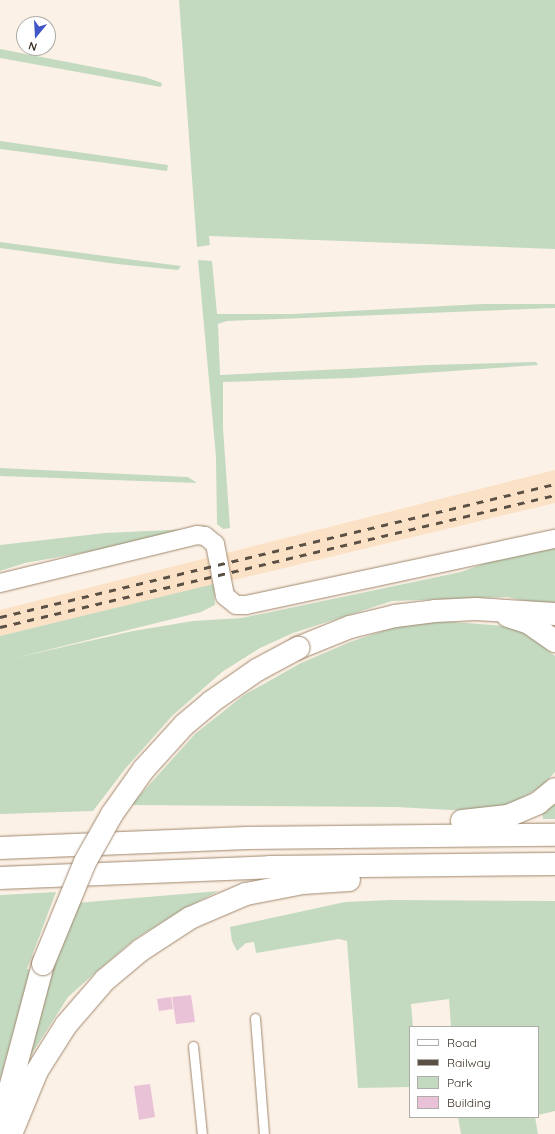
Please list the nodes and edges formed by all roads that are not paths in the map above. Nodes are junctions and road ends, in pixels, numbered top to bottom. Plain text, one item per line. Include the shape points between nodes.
1 (555, 538) edge
2 (0, 583) edge
3 (476, 609) junction
4 (555, 614) edge
5 (555, 641) edge
6 (555, 789) edge
7 (555, 835) edge
8 (392, 836) junction
9 (0, 848) edge
10 (412, 864) junction
11 (555, 864) edge
12 (0, 878) edge
13 (255, 1018) dead end
14 (193, 1046) dead end
15 (4, 1128) edge
16 (202, 1134) edge
17 (264, 1134) edge

1 - 2 street via 246,605 236,605 224,596 215,544 197,535
3 - 4 highway
3 - 5 highway via 529,623
3 - 15 highway, bridge via 395,616 350,627 298,648 256,670 211,702 184,726 144,769 112,814 85,862 43,964 21,1038
6 - 8 highway via 538,803 508,816 491,820 427,822
7 - 8 highway
8 - 9 highway via 239,838
10 - 11 highway
10 - 12 highway via 223,868
10 - 15 highway via 382,878 303,882 246,894 190,918 162,935 104,980 66,1025
13 - 17 lane
14 - 16 lane

